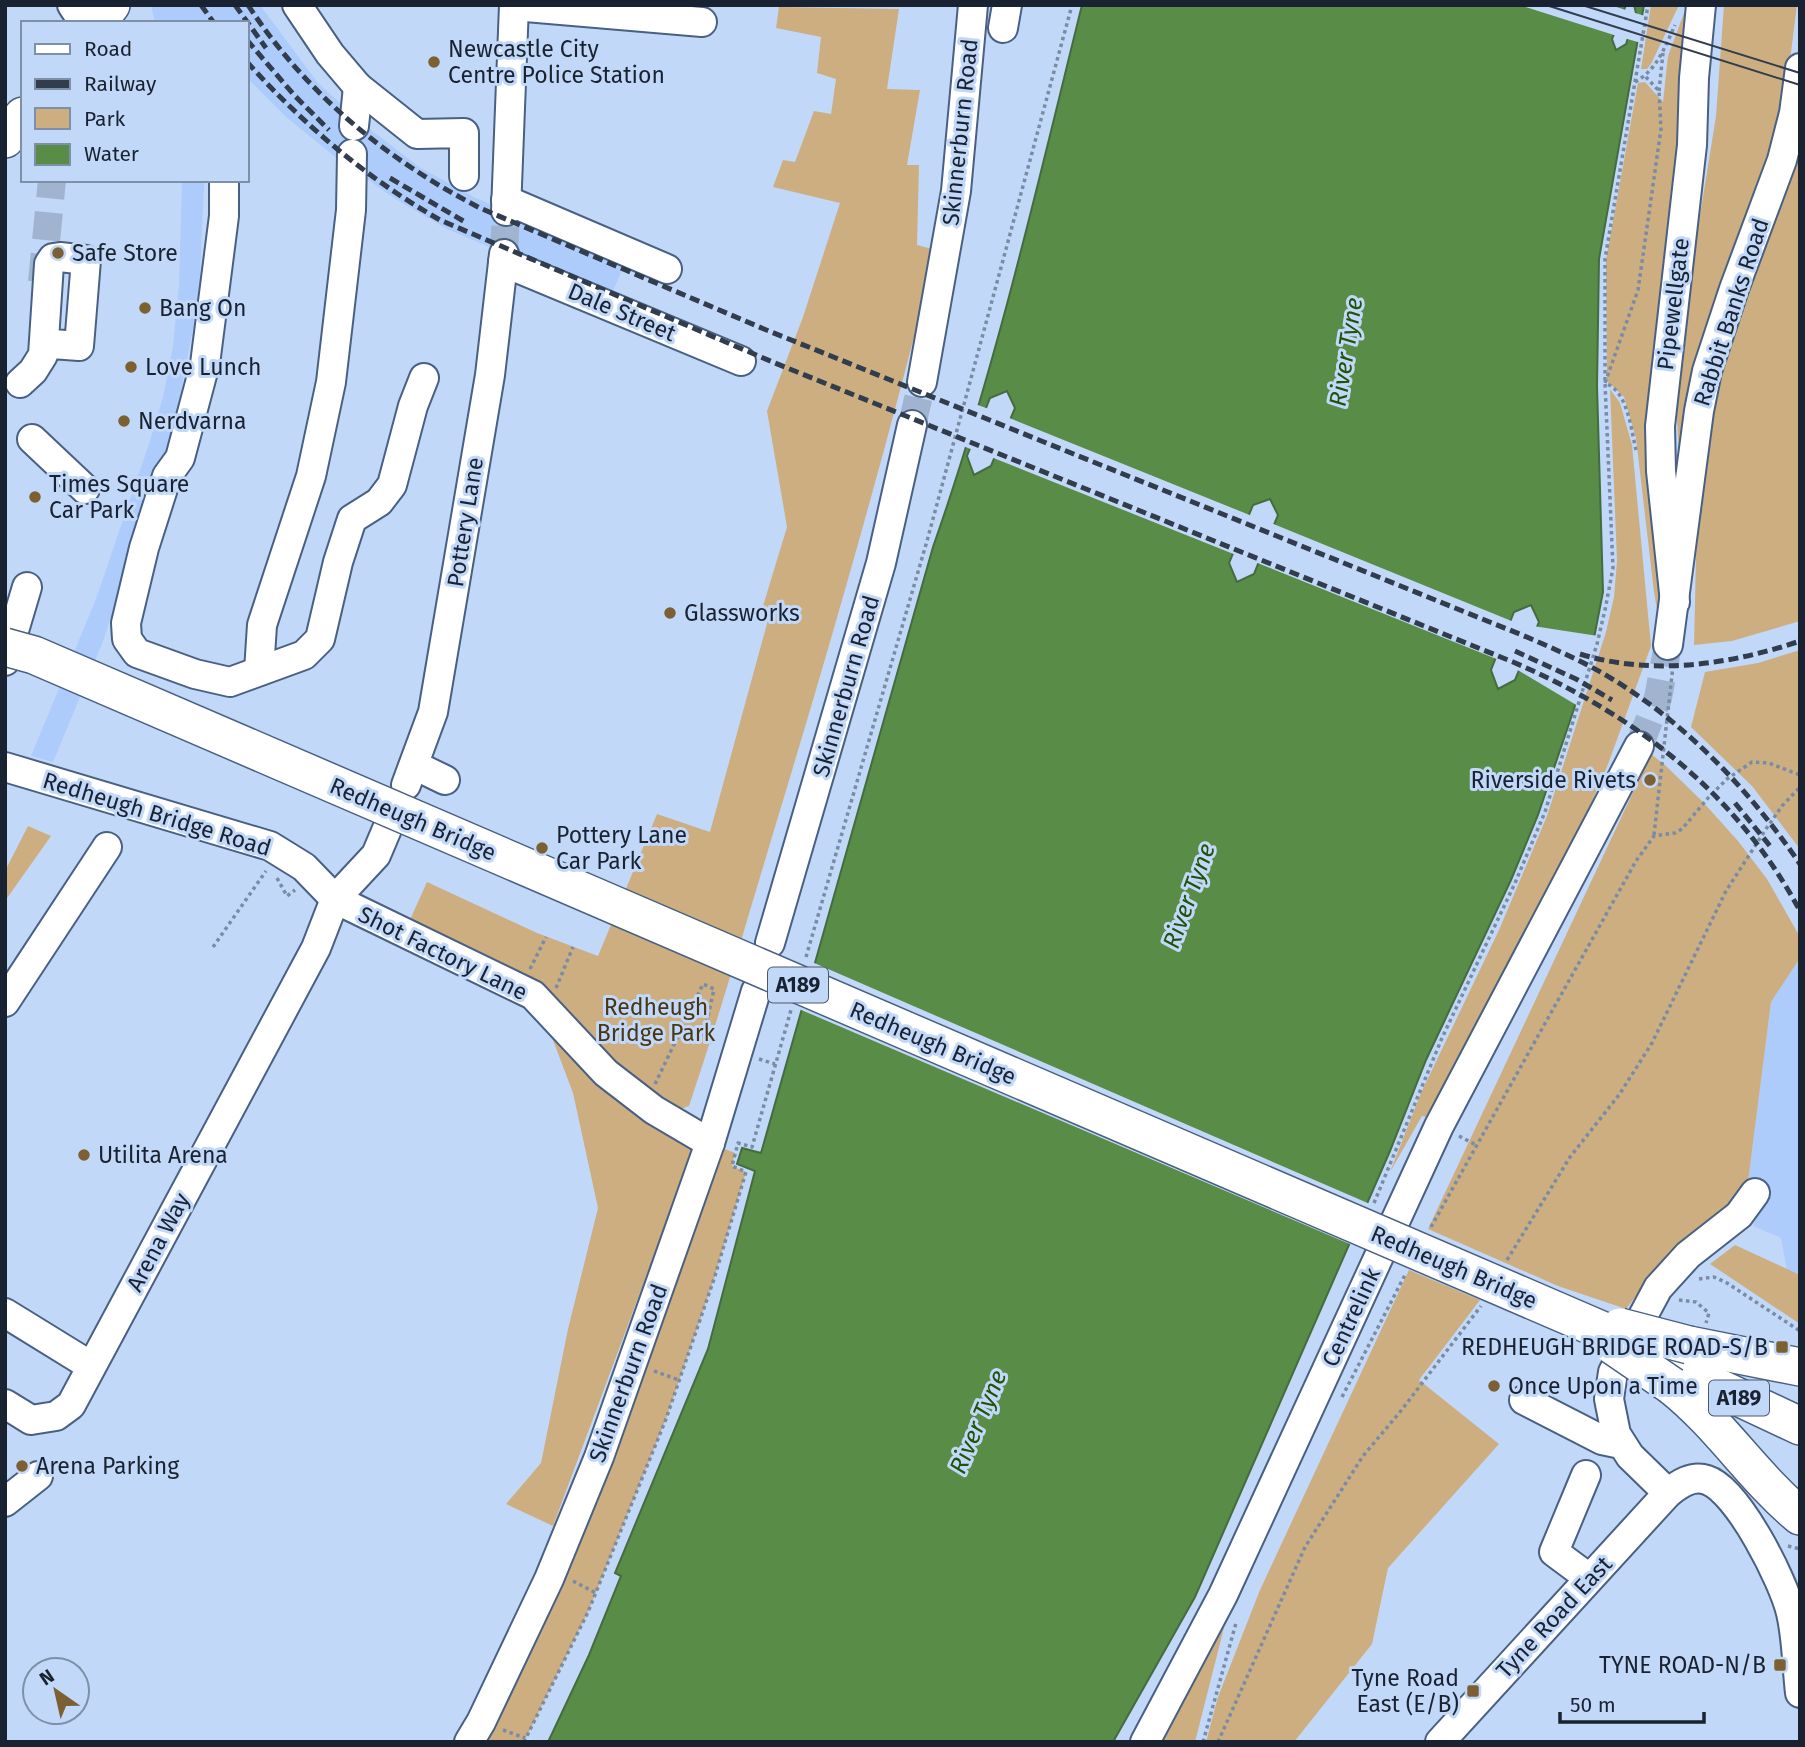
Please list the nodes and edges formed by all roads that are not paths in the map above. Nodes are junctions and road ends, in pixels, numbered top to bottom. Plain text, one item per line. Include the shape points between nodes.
1 (297, 5) edge
2 (973, 5) edge
3 (1701, 5) edge
4 (514, 6) edge
5 (702, 22) dead end
6 (1800, 68) edge
7 (358, 87) junction
8 (21, 119) edge
9 (354, 126) dead end
10 (5, 139) edge
11 (352, 154) dead end
12 (464, 176) dead end
13 (223, 182) edge
14 (503, 258) joint
15 (667, 269) dead end
16 (52, 344) dead end
17 (741, 361) dead end
18 (425, 377) dead end
19 (922, 382) tunnel mouth
20 (20, 383) dead end
21 (912, 425) tunnel mouth
22 (32, 439) dead end
23 (85, 489) dead end
24 (16, 590) edge
25 (1675, 602) junction
26 (5, 649) edge
27 (1671, 653) tunnel mouth
28 (5, 661) edge
29 (259, 671) junction
30 (1639, 746) tunnel mouth
31 (5, 767) edge
32 (445, 780) dead end
33 (387, 829) dead end
34 (107, 847) dead end
35 (335, 899) junction
36 (770, 943) dead end
37 (755, 991) dead end
38 (5, 1002) edge
39 (710, 1143) junction
40 (1755, 1193) dead end
41 (5, 1313) edge
42 (1591, 1324) junction
43 (1686, 1356) junction
44 (91, 1366) junction
45 (1800, 1367) edge
46 (1524, 1400) dead end
47 (5, 1404) edge
48 (1800, 1405) edge
49 (1800, 1426) edge
50 (1621, 1444) junction
51 (1586, 1475) dead end
52 (38, 1476) dead end
53 (1668, 1493) junction
54 (5, 1502) edge
55 (1800, 1516) edge
56 (1589, 1578) junction
57 (1800, 1693) edge
58 (469, 1742) edge
59 (1145, 1742) edge
60 (1440, 1742) edge

1 - 7 street
2 - 19 street, Skinnerburn Road via 957,191
3 - 25 street, Pipewellgate via 1692,145 1660,426
4 - 5 street
4 - 15 street via 506,205
6 - 25 street, Rabbit Banks Road via 1782,160 1707,371
7 - 9 street
7 - 12 street via 417,134 464,133
8 - 10 main road
11 - 29 street via 351,210 331,382 311,476 262,625
13 - 29 street via 224,216 205,364 180,458 167,476 148,536 126,623 127,639 137,653 230,682
14 - 17 street, Dale Street
14 - 32 street, Pottery Lane via 489,375 433,712 410,775
16 - 20 street via 79,346 86,260 60,257 49,264 43,355
18 - 29 street via 392,485 379,502 352,519 320,639 304,655
21 - 36 street, Skinnerburn Road via 881,563
22 - 23 street
24 - 26 street
24 - 28 street
25 - 27 street
26 - 42 main road, Redheugh Bridge / A189, bridge via 47,661
30 - 59 street, Centrelink via 1439,1126 1223,1595
31 - 35 street, Redheugh Bridge Road via 270,846 312,875
33 - 35 street via 376,855
34 - 38 street
35 - 39 street, Shot Factory Lane via 533,995 606,1073 654,1110
35 - 44 street, Arena Way via 316,948
37 - 39 street, Skinnerburn Road
39 - 58 street, Skinnerburn Road via 599,1457 549,1579
40 - 50 street via 1739,1215 1674,1269 1645,1309 1612,1372 1609,1399
41 - 44 street
42 - 43 main road, A189, bridge via 1643,1348
42 - 43 main road, bridge via 1626,1328
43 - 45 main road
43 - 48 main road, A189
43 - 49 main road, A189
43 - 55 main road via 1692,1402
44 - 47 street, Arena Way via 71,1405 56,1416 31,1420
46 - 50 street via 1602,1440
50 - 53 street
51 - 56 street via 1554,1552
52 - 54 street
53 - 56 street, Tyne Road East
53 - 57 street via 1691,1479 1708,1480 1727,1495 1756,1536 1776,1571 1791,1613
56 - 60 street, Tyne Road East

